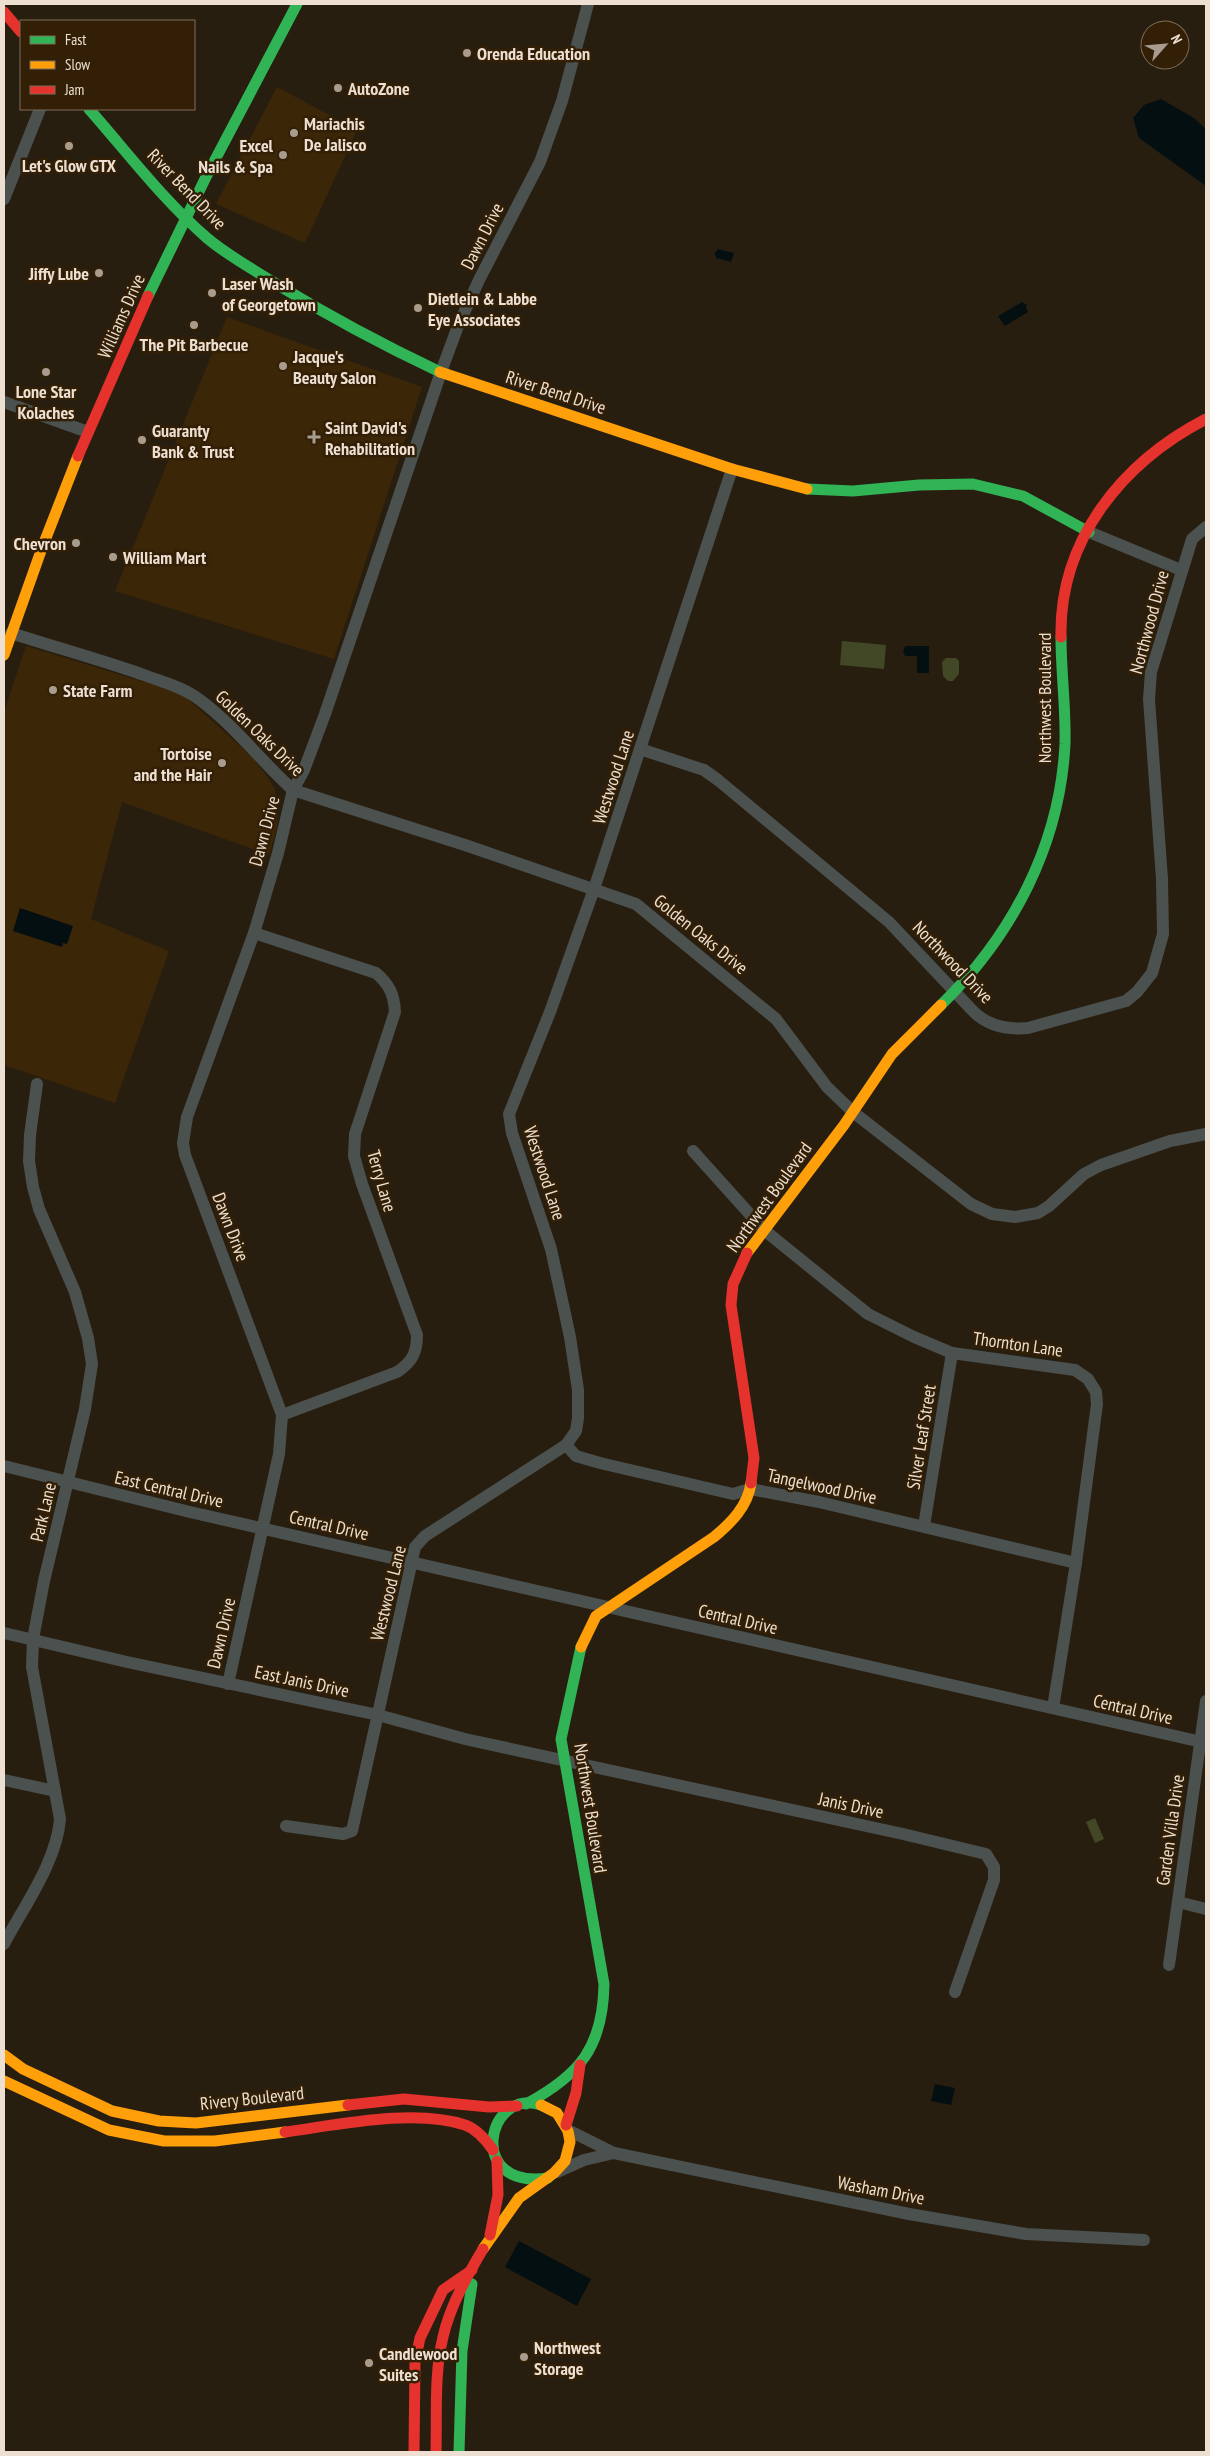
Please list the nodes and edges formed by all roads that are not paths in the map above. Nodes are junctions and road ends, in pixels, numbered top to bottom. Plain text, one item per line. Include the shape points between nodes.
1 (297, 4) edge
2 (588, 4) edge
3 (4, 12) edge
4 (20, 31) edge
5 (40, 110) edge
6 (90, 110) edge
7 (4, 199) edge
8 (186, 218) junction
9 (441, 372) junction
10 (4, 402) edge
11 (1206, 419) edge
12 (88, 432) junction
13 (732, 469) junction
14 (1206, 527) edge
15 (1089, 532) junction
16 (1181, 570) junction
17 (11, 633) junction
18 (4, 655) edge
19 (640, 749) junction
20 (293, 790) junction
21 (594, 889) junction
22 (254, 933) junction
23 (954, 992) junction
24 (37, 1084) dead end
25 (853, 1112) junction
26 (1206, 1134) edge
27 (693, 1151) dead end
28 (764, 1230) junction
29 (952, 1353) junction
30 (282, 1415) junction
31 (566, 1445) junction
32 (4, 1466) edge
33 (67, 1483) junction
34 (750, 1489) junction
35 (924, 1526) junction
36 (262, 1528) junction
37 (411, 1561) junction
38 (1076, 1563) junction
39 (608, 1606) junction
40 (4, 1633) edge
41 (33, 1639) junction
42 (228, 1684) junction
43 (1206, 1701) edge
44 (1053, 1708) junction
45 (378, 1715) junction
46 (1203, 1742) edge
47 (564, 1761) junction
48 (4, 1780) edge
49 (55, 1791) junction
50 (286, 1826) dead end
51 (1178, 1902) junction
52 (1206, 1909) edge
53 (4, 1944) edge
54 (1169, 1965) dead end
55 (955, 1992) dead end
56 (4, 2055) edge
57 (580, 2065) junction
58 (4, 2080) edge
59 (364, 2102) junction
60 (522, 2105) junction
61 (112, 2111) junction
62 (240, 2117) junction
63 (367, 2121) junction
64 (567, 2128) junction
65 (110, 2130) junction
66 (243, 2136) junction
67 (614, 2153) junction
68 (495, 2156) junction
69 (552, 2175) junction
70 (489, 2239) junction
71 (1144, 2240) dead end
72 (474, 2268) junction
73 (414, 2452) edge
74 (436, 2452) edge
75 (459, 2452) edge

1 - 8 street, Williams Drive
2 - 9 street, Dawn Drive via 562,101 540,162 478,280
3 - 4 street
5 - 7 street
6 - 8 street, River Bend Drive
8 - 9 street, River Bend Drive via 237,260 291,293 390,348
8 - 12 street, Williams Drive
9 - 13 street, River Bend Drive
9 - 20 street, Dawn Drive via 322,722
10 - 12 street
11 - 15 street, Northwest Boulevard via 1162,445 1132,471 1113,493
12 - 17 street, Williams Drive
13 - 15 street, River Bend Drive via 804,489 853,491 973,484 1022,496
13 - 19 street, Westwood Lane
14 - 16 street, Northwood Drive via 1192,539
15 - 16 street
15 - 23 street, Northwest Boulevard via 1076,556 1062,619 1060,647 1066,720 1051,830 1013,916
16 - 23 street, Northwood Drive via 1150,681 1164,913 1163,934 1152,973 1126,1000 1102,1009 1013,1029 995,1026 978,1017
17 - 18 street, Williams Drive
17 - 20 street, Golden Oaks Drive via 186,690 237,733
19 - 21 street, Westwood Lane
19 - 23 street, Northwood Drive via 704,770 718,780 890,922
20 - 21 street, Golden Oaks Drive
20 - 22 street, Dawn Drive
21 - 25 street, Golden Oaks Drive via 636,904 776,1019 827,1087
21 - 31 street, Westwood Lane via 509,1114 512,1133 551,1250 570,1337 578,1390 578,1418 576,1431
22 - 30 street, Dawn Drive via 187,1117 183,1143 184,1155
22 - 30 street, Terry Lane via 376,973 387,982 393,994 395,1012 355,1134 354,1156 417,1335 417,1348 412,1359 397,1372
23 - 25 street, Northwest Boulevard via 905,1039
24 - 33 street, Park Lane via 29,1162 33,1187 39,1209 75,1292 92,1364
25 - 26 street, Golden Oaks Drive via 971,1204 992,1214 1015,1217 1038,1213 1084,1174 1101,1164 1170,1140
25 - 28 street, Northwest Boulevard
27 - 28 street, Thornton Lane
28 - 29 street, Thornton Lane via 868,1314
28 - 34 street, Northwest Boulevard via 736,1275 732,1305 754,1458
29 - 35 street, Silver Leaf Street
29 - 38 street, Thornton Lane via 1075,1370 1092,1385 1097,1404
30 - 36 street, Dawn Drive via 279,1454
31 - 34 street, Tangelwood Drive via 576,1456 600,1463 732,1494
31 - 37 street, Westwood Lane via 425,1536 415,1547
32 - 33 street, East Central Drive
33 - 36 street, East Central Drive
33 - 41 street, Park Lane
34 - 35 street, Tangelwood Drive
34 - 39 street, Northwest Boulevard via 726,1528
35 - 38 street, Tangelwood Drive
36 - 37 street, Central Drive
36 - 42 street, Dawn Drive
37 - 39 street, Central Drive
37 - 45 street, Westwood Lane
38 - 44 street, Thornton Lane
39 - 44 street, Central Drive
39 - 47 street, Northwest Boulevard via 596,1616 582,1642 561,1739
40 - 41 street, East Janis Drive
41 - 42 street, East Janis Drive
41 - 49 street, Park Lane via 32,1667
42 - 45 street, East Janis Drive
43 - 46 street, Garden Villa Drive
44 - 46 street, Central Drive
45 - 47 street, East Janis Drive
45 - 50 street, Westwood Lane via 352,1831 342,1834
46 - 51 street, Garden Villa Drive
47 - 55 street, Janis Drive via 986,1854 994,1867 994,1880
47 - 57 street, Northwest Boulevard via 604,1998 598,2030
48 - 49 street
49 - 53 street, Park Lane via 60,1819 56,1842
51 - 52 street
51 - 54 street, Garden Villa Drive
56 - 61 street, Rivery Boulevard via 23,2069
57 - 60 street, Northwest Boulevard via 557,2086
57 - 64 street, Northwest Boulevard
58 - 65 street, Rivery Boulevard
59 - 60 street, Rivery Boulevard via 411,2099 489,2106
59 - 62 street, Rivery Boulevard
59 - 63 street
60 - 64 street via 538,2104 549,2108 559,2115
60 - 68 street via 504,2114 495,2128
61 - 62 street, Rivery Boulevard via 159,2121
61 - 65 street
62 - 66 street
63 - 66 street, Rivery Boulevard
63 - 68 street, Rivery Boulevard via 402,2118 466,2125 477,2131
64 - 67 street, Washam Drive
64 - 69 street via 568,2154
65 - 66 street, Rivery Boulevard via 164,2141 215,2141
67 - 69 street, Washam Drive via 584,2160
67 - 71 street, Washam Drive via 909,2214 1026,2234
68 - 69 street via 504,2171 515,2178 527,2181
68 - 70 street via 498,2195
69 - 70 street via 520,2197
70 - 72 street
72 - 73 street via 443,2290 420,2338 415,2362
72 - 74 street via 442,2337 438,2364
72 - 75 street via 462,2352

